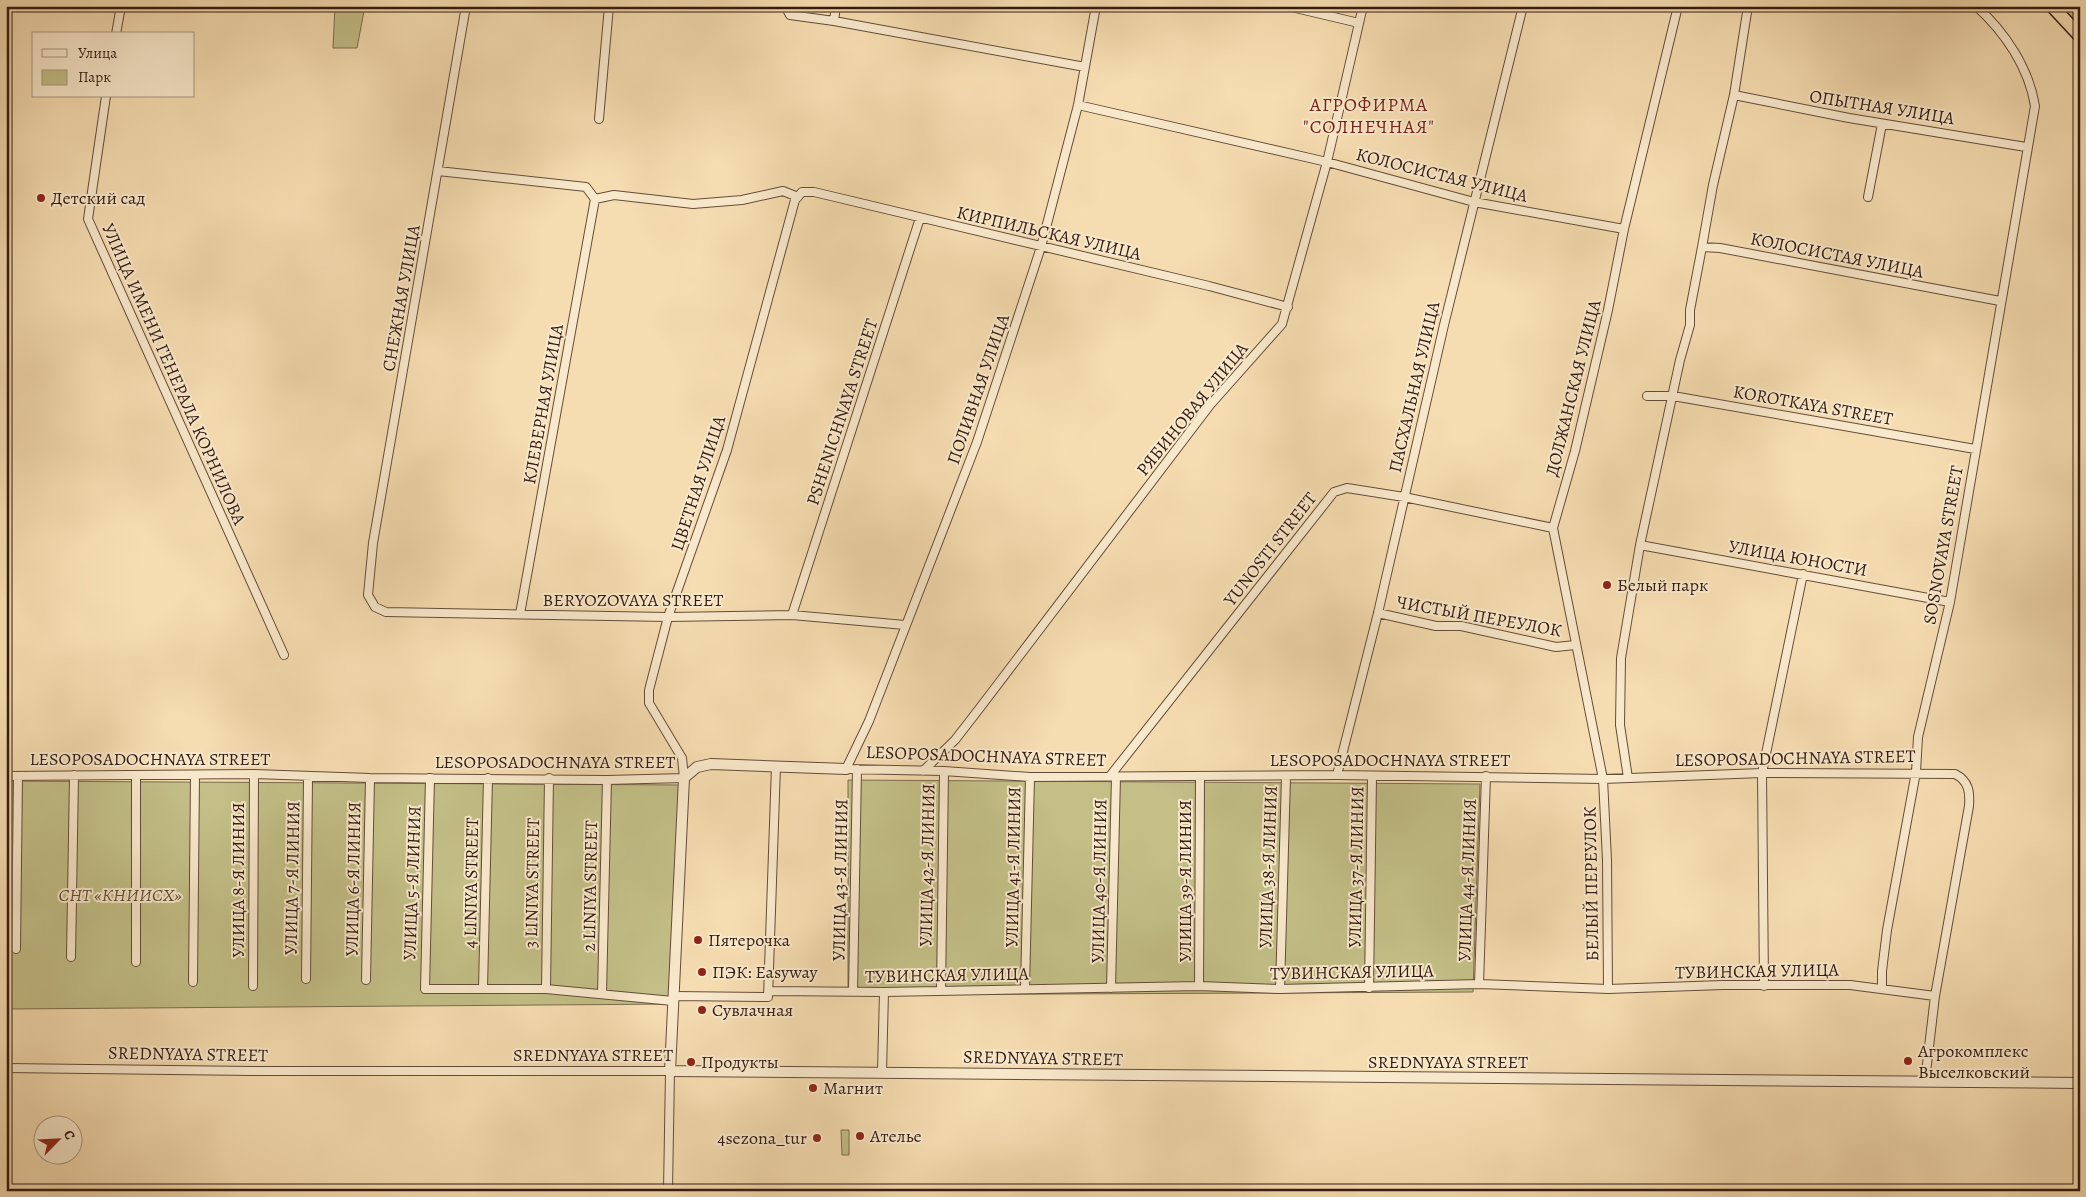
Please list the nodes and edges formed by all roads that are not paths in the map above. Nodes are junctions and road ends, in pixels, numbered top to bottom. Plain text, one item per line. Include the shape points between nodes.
1 (121, 6) edge
2 (466, 6) edge
3 (609, 6) edge
4 (785, 6) edge
5 (836, 6) edge
6 (1096, 6) edge
7 (1287, 6) edge
8 (1363, 6) edge
9 (1523, 6) edge
10 (1678, 6) edge
11 (1748, 6) edge
12 (1976, 6) edge
13 (2052, 6) edge
14 (834, 21) junction
15 (1359, 23) junction
16 (116, 32) edge
17 (2080, 36) edge
18 (1085, 67) junction
19 (1734, 95) junction
20 (106, 98) edge
21 (1078, 105) junction
22 (599, 119) dead end
23 (1882, 124) junction
24 (2026, 147) junction
25 (1327, 162) junction
26 (438, 171) junction
27 (800, 195) junction
28 (1868, 197) dead end
29 (594, 199) junction
30 (1474, 202) junction
31 (920, 218) junction
32 (1624, 229) junction
33 (1041, 247) junction
34 (1702, 247) junction
35 (2000, 301) junction
36 (1288, 307) junction
37 (1646, 396) dead end
38 (1673, 396) junction
39 (1975, 449) junction
40 (1404, 496) junction
41 (1553, 528) junction
42 (1640, 545) junction
43 (1803, 574) junction
44 (368, 595) joint
45 (1950, 602) junction
46 (1378, 613) junction
47 (520, 614) junction
48 (792, 615) junction
49 (668, 617) junction
50 (905, 624) junction
51 (1575, 646) junction
52 (284, 655) dead end
53 (776, 766) junction
54 (852, 769) junction
55 (923, 771) junction
56 (944, 771) junction
57 (1916, 772) junction
58 (1762, 773) junction
59 (196, 774) junction
60 (254, 774) junction
61 (74, 775) junction
62 (136, 775) junction
63 (1337, 775) junction
64 (6, 776) edge
65 (18, 776) junction
66 (308, 776) junction
67 (1113, 776) junction
68 (1200, 776) junction
69 (1486, 776) junction
70 (1030, 777) junction
71 (1286, 777) junction
72 (1372, 777) junction
73 (370, 778) junction
74 (430, 778) junction
75 (488, 778) junction
76 (549, 778) junction
77 (684, 778) junction
78 (1628, 778) junction
79 (1604, 779) junction
80 (607, 780) junction
81 (16, 949) dead end
82 (71, 957) dead end
83 (136, 962) dead end
84 (306, 979) dead end
85 (366, 980) dead end
86 (193, 982) dead end
87 (1479, 984) junction
88 (253, 986) dead end
89 (1199, 986) junction
90 (1764, 986) junction
91 (483, 988) junction
92 (1025, 988) junction
93 (1111, 988) junction
94 (1369, 988) junction
95 (425, 989) joint
96 (546, 989) junction
97 (1280, 989) junction
98 (1608, 989) junction
99 (1882, 989) junction
100 (941, 990) junction
101 (853, 991) junction
102 (884, 992) junction
103 (602, 993) junction
104 (768, 994) junction
105 (1935, 996) junction
106 (673, 998) junction
107 (6, 1068) edge
108 (670, 1071) junction
109 (882, 1072) junction
110 (1925, 1081) junction
111 (2080, 1083) edge
112 (668, 1191) edge

1 - 16 street
2 - 26 street, СНЕЖНАЯ УЛИЦА
3 - 22 street
4 - 14 street via 790,15
5 - 14 street
6 - 18 street, ПОЛИВНАЯ УЛИЦА
7 - 15 street
8 - 15 street, РЯБИНОВАЯ УЛИЦА
9 - 30 street, ПАСХАЛЬНАЯ УЛИЦА
10 - 32 street, ДОЛЖАНСКАЯ УЛИЦА
11 - 19 street
12 - 24 street, SOSNOVAYA STREET via 2008,42 2029,80 2035,106
13 - 17 highway
14 - 18 street
15 - 25 street, РЯБИНОВАЯ УЛИЦА
18 - 21 street, ПОЛИВНАЯ УЛИЦА
19 - 23 street, ОПЫТНАЯ УЛИЦА
19 - 34 street
20 - 52 street, УЛИЦА ИМЕНИ ГЕНЕРАЛА КОРНИЛОВА via 88,219
21 - 25 street, КОЛОСИСТАЯ УЛИЦА
21 - 33 street, ПОЛИВНАЯ УЛИЦА
23 - 24 street, ОПЫТНАЯ УЛИЦА
23 - 28 street
24 - 35 street, SOSNOVAYA STREET
25 - 30 street, КОЛОСИСТАЯ УЛИЦА
25 - 36 street, РЯБИНОВАЯ УЛИЦА
26 - 29 street via 586,187
26 - 44 street, СНЕЖНАЯ УЛИЦА via 373,543
27 - 29 street, КИРПИЛЬСКАЯ УЛИЦА via 783,191 742,200 693,204 614,195
27 - 31 street, КИРПИЛЬСКАЯ УЛИЦА via 814,192
27 - 49 street, ЦВЕТНАЯ УЛИЦА via 727,450
29 - 47 street, КЛЕВЕРНАЯ УЛИЦА
30 - 32 street, КОЛОСИСТАЯ УЛИЦА
30 - 40 street, ПАСХАЛЬНАЯ УЛИЦА
31 - 33 street, КИРПИЛЬСКАЯ УЛИЦА
31 - 48 street, PSHENICHNAYA STREET
32 - 41 street, ДОЛЖАНСКАЯ УЛИЦА via 1608,310
33 - 36 street, КИРПИЛЬСКАЯ УЛИЦА
33 - 50 street, ПОЛИВНАЯ УЛИЦА via 977,442
34 - 35 street, КОЛОСИСТАЯ УЛИЦА
34 - 38 street via 1690,325
35 - 39 street, SOSNOVAYA STREET
36 - 55 street, РЯБИНОВАЯ УЛИЦА via 1282,324 1210,406 979,710 955,740
37 - 38 street, KOROTKAYA STREET
38 - 39 street, KOROTKAYA STREET
38 - 42 street
39 - 45 street, SOSNOVAYA STREET
40 - 41 street, YUNOSTI STREET
40 - 46 street, ПАСХАЛЬНАЯ УЛИЦА
40 - 67 street, YUNOSTI STREET via 1346,488 1334,492
41 - 51 street, ДОЛЖАНСКАЯ УЛИЦА
42 - 43 street, УЛИЦА ЮНОСТИ
42 - 78 street via 1620,658 1620,725
43 - 45 street, УЛИЦА ЮНОСТИ
43 - 58 street
44 - 47 street, BERYOZOVAYA STREET via 375,607 386,612
45 - 57 street, SOSNOVAYA STREET via 1918,737
46 - 51 street, ЧИСТЫЙ ПЕРЕУЛОК via 1436,626 1461,626 1556,647
46 - 63 street, ПАСХАЛЬНАЯ УЛИЦА
47 - 49 street, BERYOZOVAYA STREET
48 - 49 street, BERYOZOVAYA STREET
48 - 50 street, BERYOZOVAYA STREET
49 - 77 street, ЦВЕТНАЯ УЛИЦА via 649,690 649,703 682,758
50 - 54 street, ПОЛИВНАЯ УЛИЦА
51 - 79 street, ДОЛЖАНСКАЯ УЛИЦА
53 - 54 street, LESOPOSADOCHNAYA STREET
53 - 77 street, LESOPOSADOCHNAYA STREET via 711,764 697,767
53 - 104 street
54 - 55 street, LESOPOSADOCHNAYA STREET
54 - 101 street, УЛИЦА 43-Я ЛИНИЯ
55 - 56 street, LESOPOSADOCHNAYA STREET
56 - 70 street, LESOPOSADOCHNAYA STREET
56 - 100 street, УЛИЦА 42-Я ЛИНИЯ
57 - 58 street, LESOPOSADOCHNAYA STREET
57 - 99 street, SOSNOVAYA STREET via 1887,930
57 - 105 street, LESOPOSADOCHNAYA STREET via 1955,774 1966,781 1970,794
58 - 78 street, LESOPOSADOCHNAYA STREET
58 - 90 street
59 - 60 street, LESOPOSADOCHNAYA STREET
59 - 62 street, LESOPOSADOCHNAYA STREET
59 - 86 street
60 - 66 street, LESOPOSADOCHNAYA STREET
60 - 88 street, УЛИЦА 8-Я ЛИНИЯ
61 - 62 street, LESOPOSADOCHNAYA STREET
61 - 65 street, LESOPOSADOCHNAYA STREET
61 - 82 street
62 - 83 street
63 - 71 street, LESOPOSADOCHNAYA STREET
63 - 72 street, LESOPOSADOCHNAYA STREET
64 - 65 street, LESOPOSADOCHNAYA STREET
65 - 81 street
66 - 73 street, LESOPOSADOCHNAYA STREET
66 - 84 street, УЛИЦА 7-Я ЛИНИЯ
67 - 68 street, LESOPOSADOCHNAYA STREET
67 - 70 street, LESOPOSADOCHNAYA STREET
67 - 93 street, УЛИЦА 40-Я ЛИНИЯ
68 - 71 street, LESOPOSADOCHNAYA STREET
68 - 89 street, УЛИЦА 39-Я ЛИНИЯ
69 - 72 street, LESOPOSADOCHNAYA STREET
69 - 79 street, LESOPOSADOCHNAYA STREET
69 - 87 street, УЛИЦА 44-Я ЛИНИЯ
70 - 92 street, УЛИЦА 41-Я ЛИНИЯ
71 - 97 street, УЛИЦА 38-Я ЛИНИЯ
72 - 94 street, УЛИЦА 37-Я ЛИНИЯ
73 - 74 street, LESOPOSADOCHNAYA STREET
73 - 85 street, УЛИЦА 6-Я ЛИНИЯ
74 - 75 street, LESOPOSADOCHNAYA STREET
74 - 95 street, УЛИЦА 5-Я ЛИНИЯ
75 - 76 street, LESOPOSADOCHNAYA STREET
75 - 91 street, 4 LINIYA STREET
76 - 80 street, LESOPOSADOCHNAYA STREET
76 - 96 street, 3 LINIYA STREET
77 - 80 street, LESOPOSADOCHNAYA STREET
77 - 106 street
78 - 79 street, LESOPOSADOCHNAYA STREET
79 - 98 street, БЕЛЫЙ ПЕРЕУЛОК
80 - 103 street, 2 LINIYA STREET
87 - 94 street, ТУВИНСКАЯ УЛИЦА
87 - 98 street, ТУВИНСКАЯ УЛИЦА
89 - 93 street, ТУВИНСКАЯ УЛИЦА
89 - 97 street, ТУВИНСКАЯ УЛИЦА
90 - 98 street, ТУВИНСКАЯ УЛИЦА
90 - 99 street, ТУВИНСКАЯ УЛИЦА via 1850,985
91 - 95 street, ТУВИНСКАЯ УЛИЦА
91 - 96 street, ТУВИНСКАЯ УЛИЦА
92 - 93 street, ТУВИНСКАЯ УЛИЦА
92 - 100 street, ТУВИНСКАЯ УЛИЦА
94 - 97 street, ТУВИНСКАЯ УЛИЦА
96 - 103 street, ТУВИНСКАЯ УЛИЦА
99 - 105 street, ТУВИНСКАЯ УЛИЦА
100 - 102 street, ТУВИНСКАЯ УЛИЦА
101 - 102 street, ТУВИНСКАЯ УЛИЦА
101 - 104 street, ТУВИНСКАЯ УЛИЦА
102 - 109 street
103 - 106 street, ТУВИНСКАЯ УЛИЦА
104 - 106 street, ТУВИНСКАЯ УЛИЦА
105 - 110 street
106 - 108 street
107 - 108 street, SREDNYAYA STREET
108 - 109 street, SREDNYAYA STREET
108 - 112 street
109 - 110 street, SREDNYAYA STREET
110 - 111 street, SREDNYAYA STREET

